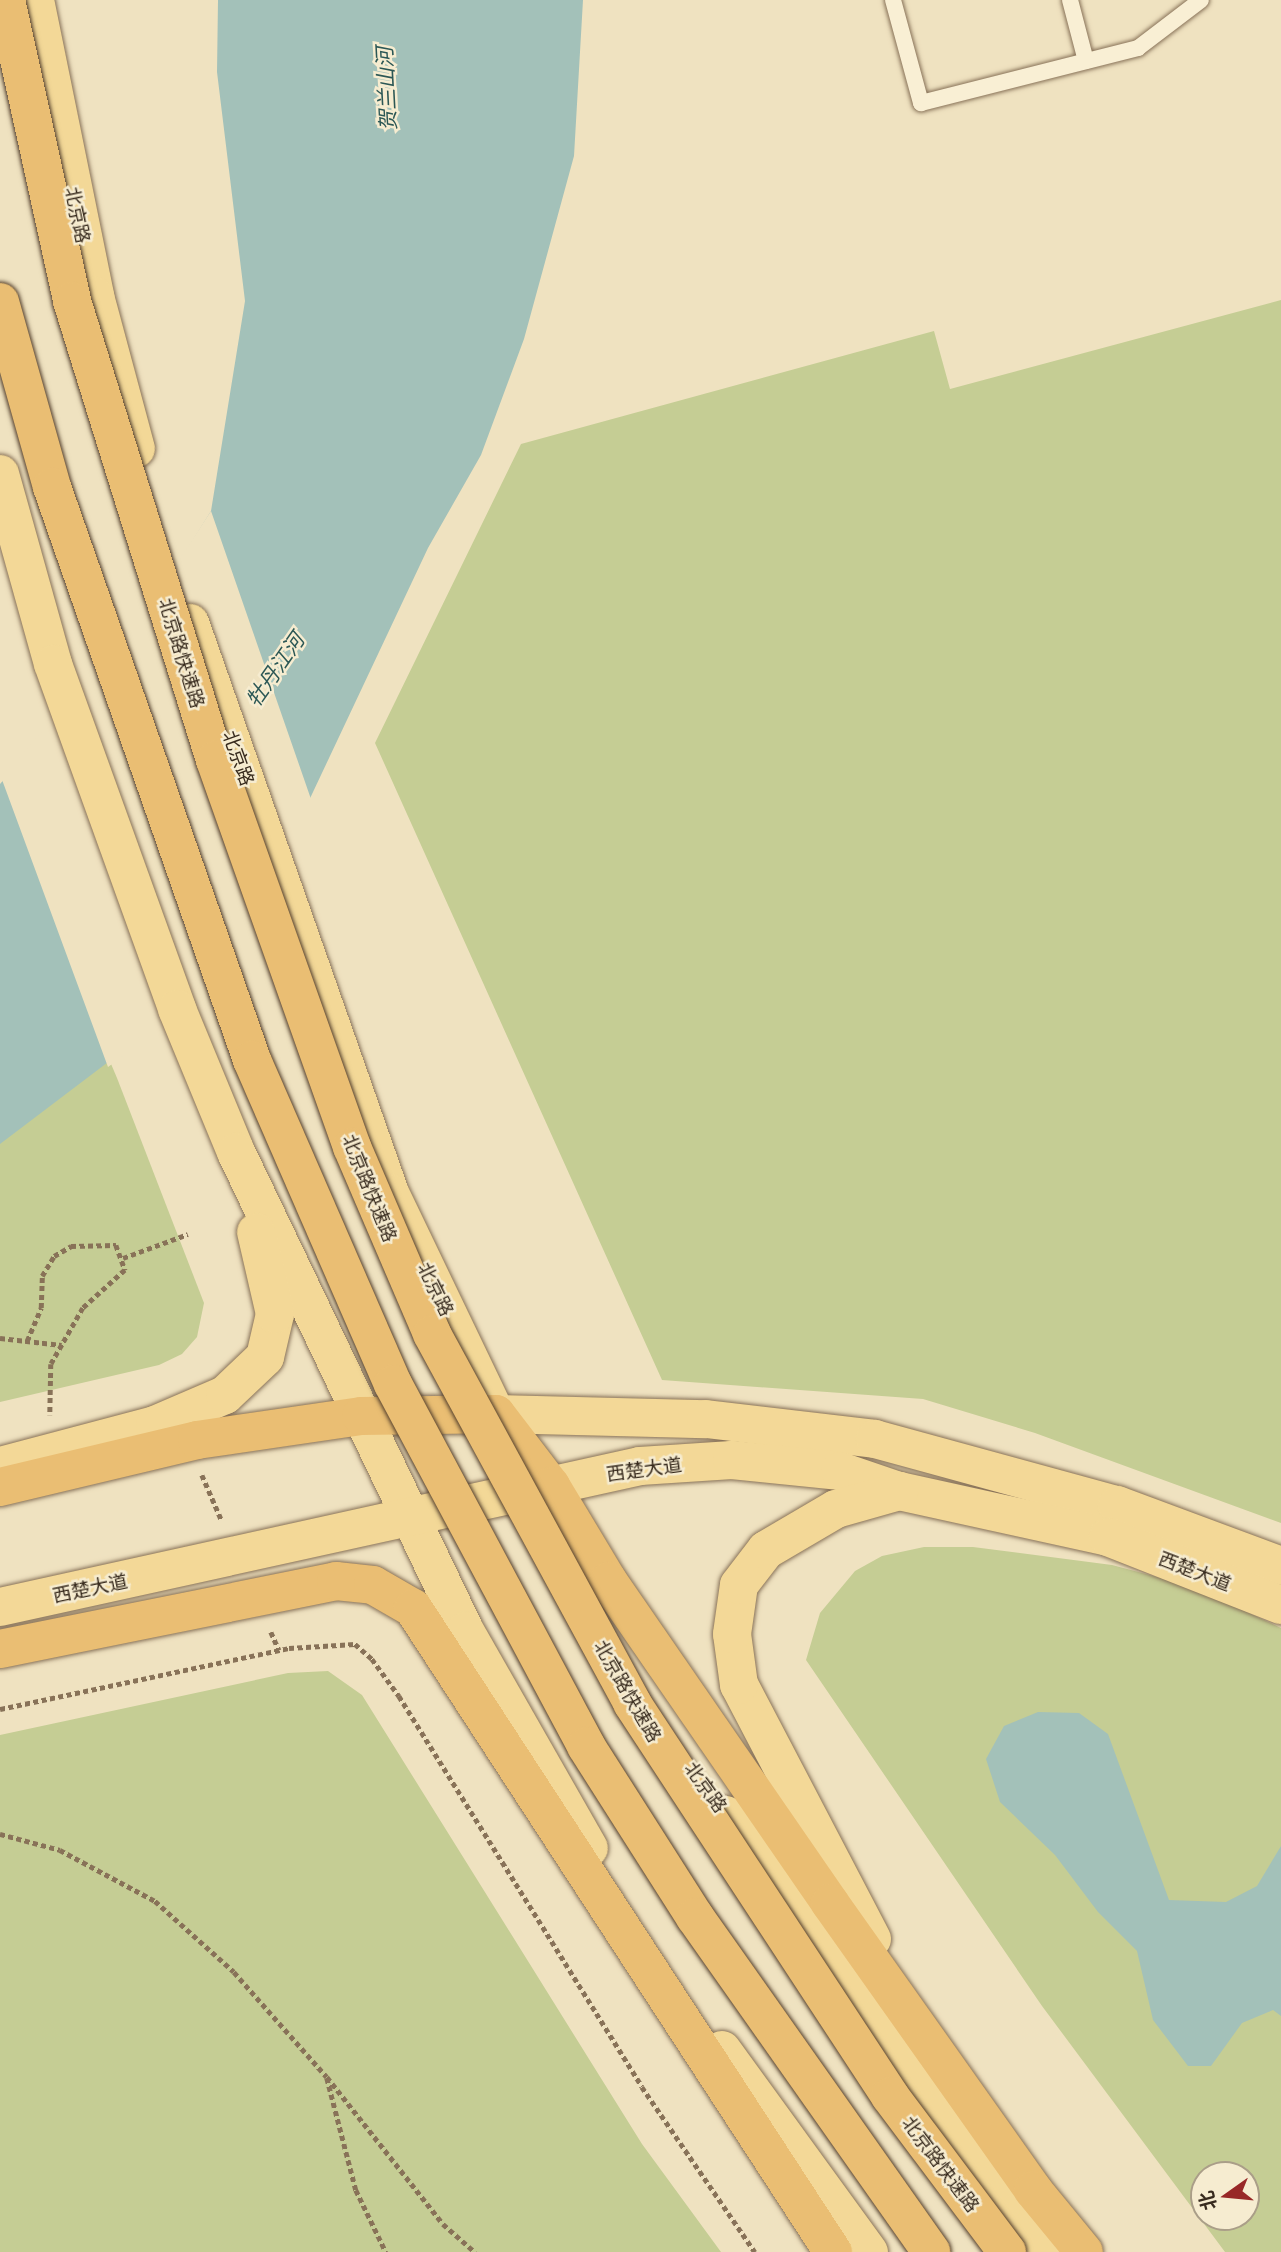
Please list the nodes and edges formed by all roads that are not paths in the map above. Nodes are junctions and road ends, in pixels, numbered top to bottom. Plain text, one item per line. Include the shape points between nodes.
1 (6, 0) edge
2 (36, 0) edge
3 (893, 0) edge
4 (1070, 0) edge
5 (1201, 0) edge
6 (1086, 61) junction
7 (0, 302) edge
8 (0, 474) edge
9 (236, 1152) junction
10 (496, 1413) junction
11 (360, 1416) junction
12 (0, 1466) edge
13 (0, 1487) edge
14 (541, 1487) junction
15 (899, 1491) junction
16 (409, 1518) junction
17 (1281, 1566) edge
18 (1281, 1605) edge
19 (0, 1607) edge
20 (0, 1649) edge
21 (586, 1843) junction
22 (920, 2027) junction
23 (832, 2251) edge
24 (869, 2252) edge
25 (931, 2252) edge
26 (1007, 2252) edge
27 (1047, 2252) edge
28 (1084, 2252) edge

1 - 26 highway, 北京路快速路, bridge via 72,301 211,747 352,1147 432,1334 632,1703 890,2096
2 - 10 main road, 北京路 via 95,296 161,544 390,1193
3 - 6 lane via 921,103
4 - 6 lane
5 - 6 lane via 1138,48
7 - 25 highway, bridge via 52,487 252,1060 393,1384 586,1746 695,1917
8 - 9 main road via 53,664 177,1009
9 - 11 main road
9 - 12 main road via 275,1314 265,1357 225,1395 155,1425
10 - 11 highway, 西楚大道
10 - 14 highway
10 - 17 main road, 西楚大道 via 706,1419 875,1438 1117,1505
11 - 13 highway, 西楚大道 via 197,1440
11 - 16 main road
14 - 15 main road, 西楚大道 via 640,1466 732,1460 840,1471
14 - 16 main road, 西楚大道
14 - 22 highway
14 - 27 main road, 北京路 via 677,1748
15 - 18 main road, 西楚大道 via 1108,1537
15 - 22 main road via 836,1509 766,1550 739,1586 732,1634 739,1685 785,1781
16 - 19 main road, 西楚大道
16 - 21 main road via 465,1631
20 - 23 highway via 336,1581 373,1585 413,1608
21 - 23 highway
21 - 24 main road via 689,2006
22 - 28 highway via 1033,2190

